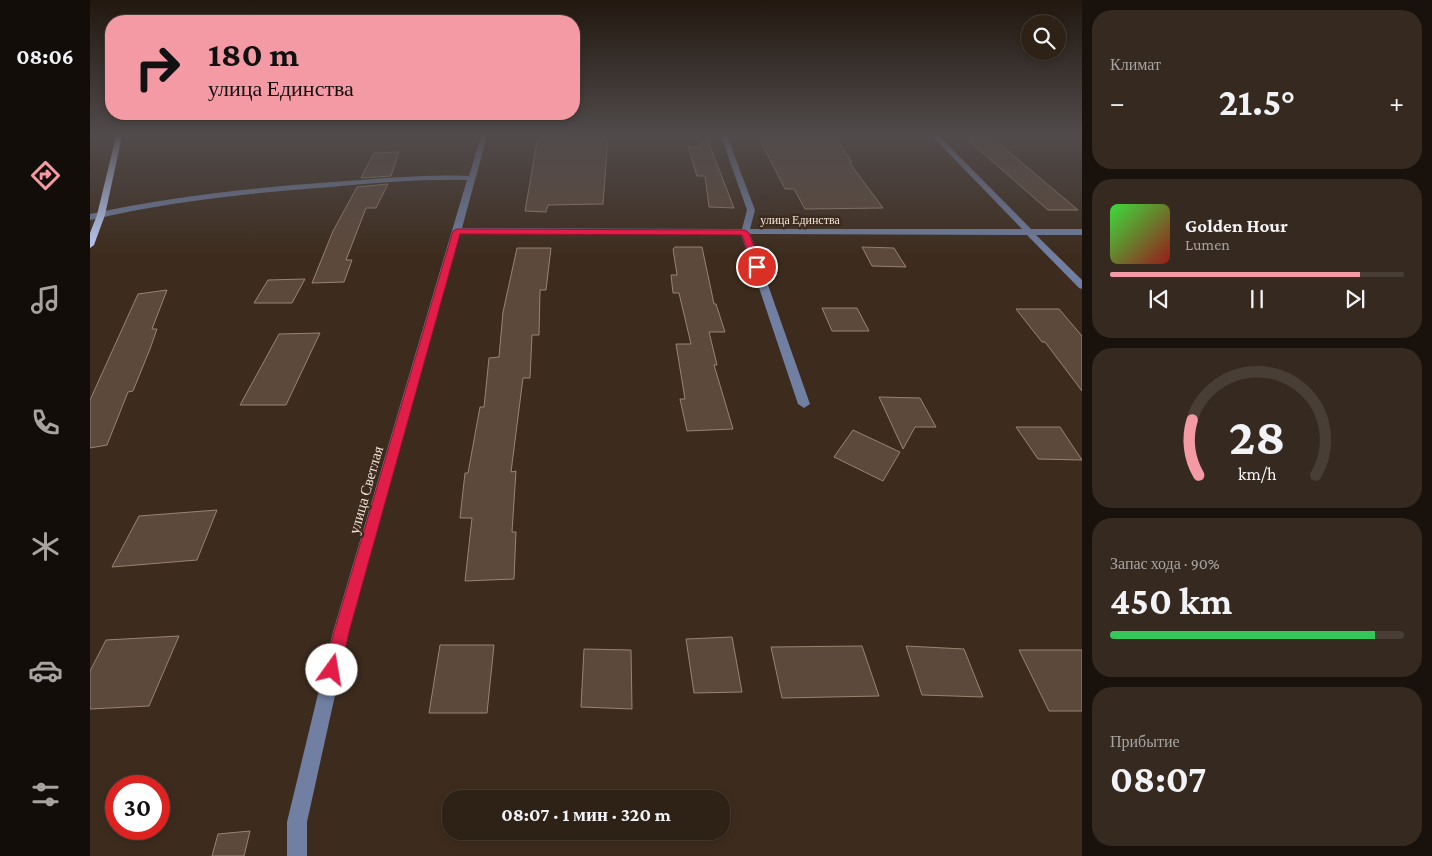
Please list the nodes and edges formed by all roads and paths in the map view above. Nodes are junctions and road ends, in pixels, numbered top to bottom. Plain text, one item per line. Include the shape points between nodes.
1 (109, 176) edge
2 (739, 176) edge
3 (974, 176) edge
4 (471, 178) joint
5 (100, 215) junction
6 (90, 217) edge
7 (457, 231) junction
8 (1028, 232) junction
9 (1082, 232) edge
10 (745, 233) junction
11 (90, 245) edge
12 (1082, 286) edge
13 (804, 404) dead end
14 (297, 856) edge

1 - 5 main road
2 - 10 street via 751,210
3 - 8 street
4 - 5 street via 439,177 289,187 171,201
4 - 7 street, улица Светлая
5 - 6 street
5 - 11 main road
7 - 10 street, улица Единства
7 - 14 street, улица Светлая via 341,632 297,822
8 - 9 street, улица Единства
8 - 10 street, улица Единства
8 - 12 street
10 - 13 street

